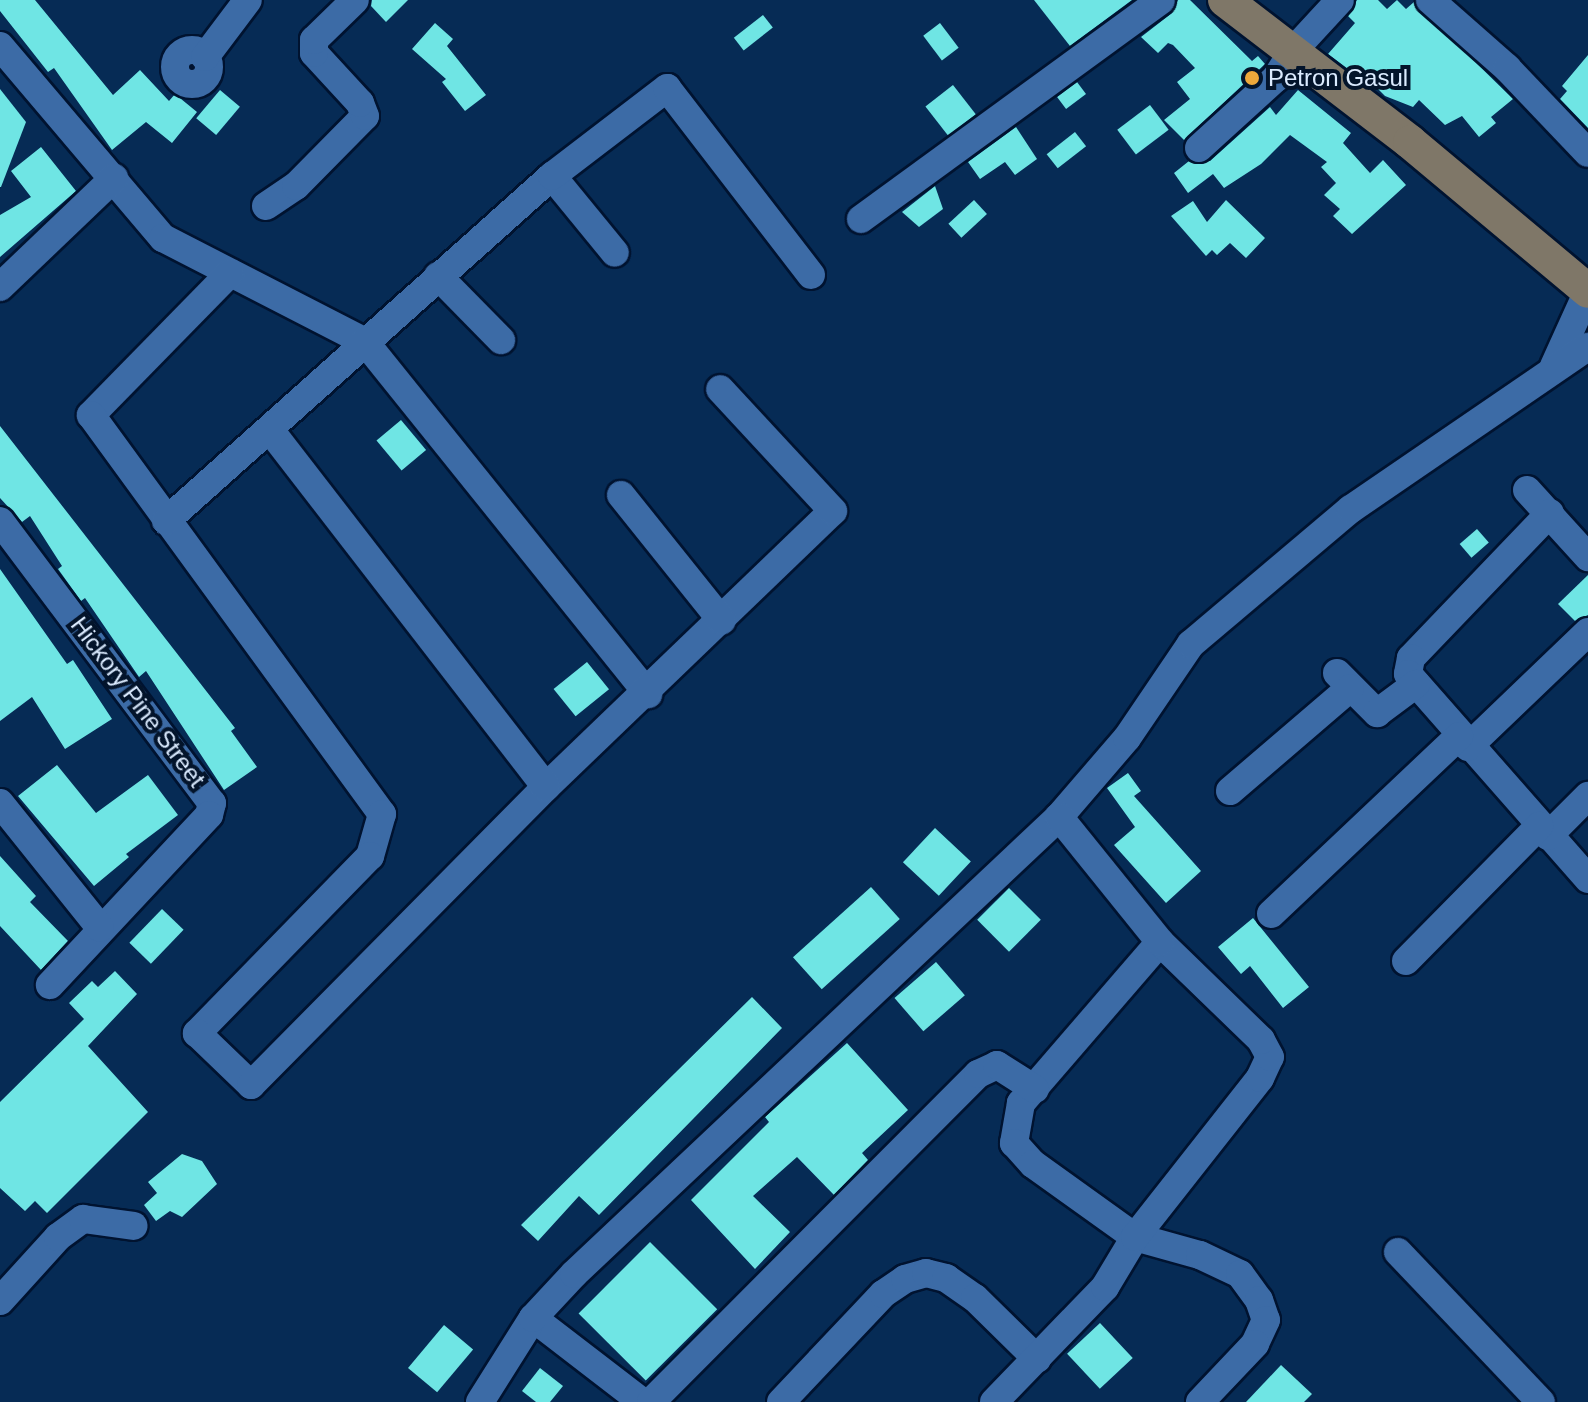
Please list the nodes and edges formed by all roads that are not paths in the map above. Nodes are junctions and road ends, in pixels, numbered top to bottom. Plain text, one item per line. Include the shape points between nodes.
1 (248, 0) edge
2 (355, 0) edge
3 (1161, 0) edge
4 (1340, 0) edge
5 (1430, 0) edge
6 (1233, 2) edge
7 (0, 46) edge
8 (1293, 51) junction
9 (205, 57) dead end
10 (1199, 148) dead end
11 (1588, 153) edge
12 (552, 176) junction
13 (114, 178) junction
14 (266, 206) dead end
15 (861, 219) dead end
16 (615, 253) dead end
17 (230, 273) junction
18 (811, 275) dead end
19 (438, 276) junction
20 (0, 287) edge
21 (1588, 291) edge
22 (501, 340) dead end
23 (365, 342) junction
24 (1588, 347) edge
25 (1554, 366) junction
26 (720, 389) dead end
27 (270, 430) junction
28 (1527, 490) dead end
29 (621, 495) dead end
30 (1550, 513) junction
31 (0, 521) edge
32 (166, 521) junction
33 (1588, 557) edge
34 (722, 621) junction
35 (1588, 632) edge
36 (1416, 684) junction
37 (648, 694) junction
38 (1464, 742) junction
39 (546, 787) junction
40 (1230, 791) dead end
41 (1588, 796) edge
42 (0, 803) edge
43 (1059, 817) junction
44 (1544, 831) junction
45 (1588, 879) edge
46 (1271, 914) dead end
47 (100, 928) junction
48 (1160, 942) junction
49 (1406, 961) dead end
50 (50, 985) dead end
51 (1035, 1089) junction
52 (134, 1226) dead end
53 (1135, 1237) junction
54 (1398, 1252) dead end
55 (0, 1301) edge
56 (533, 1318) junction
57 (1037, 1359) junction
58 (480, 1402) edge
59 (642, 1402) edge
60 (651, 1402) edge
61 (781, 1402) edge
62 (994, 1402) edge
63 (1200, 1402) edge
64 (1541, 1402) edge

1 - 9 street
2 - 14 street via 314,40 314,53 360,103 365,116 296,186
3 - 15 street
4 - 8 street
5 - 11 street via 1507,68
6 - 8 main road
7 - 13 street
8 - 10 street via 1276,78
8 - 21 main road
12 - 16 street
12 - 18 street via 667,88
12 - 19 street
13 - 17 street via 163,238
13 - 20 street
17 - 23 street
17 - 32 street via 91,415
19 - 22 street
19 - 23 street
21 - 25 street
23 - 27 street
23 - 37 street
24 - 25 street
25 - 43 street via 1351,509 1191,644 1127,738
26 - 34 street via 833,511
27 - 32 street
27 - 39 street
28 - 30 street
29 - 34 street
30 - 33 street
30 - 36 street via 1411,658 1408,674
31 - 47 street, Hickory Pine Street via 212,803 209,815
32 - 39 street via 382,814 370,856 197,1033 251,1085
34 - 37 street
35 - 38 street
36 - 38 street
36 - 40 street via 1377,713 1343,680
37 - 39 street
38 - 44 street
38 - 46 street
41 - 44 street
42 - 47 street
43 - 48 street
43 - 56 street via 739,1114
44 - 45 street
44 - 49 street
47 - 50 street, Hickory Pine Street
48 - 51 street
48 - 53 street via 1261,1040 1270,1057 1260,1078
51 - 53 street via 1021,1103 1014,1143 1033,1164
51 - 60 street via 997,1065 978,1074
52 - 55 street via 83,1219 58,1237
53 - 57 street via 1105,1287
53 - 63 street via 1200,1255 1240,1274 1259,1300 1266,1320 1255,1344
54 - 64 street
56 - 58 street
56 - 59 street
57 - 61 street via 975,1298 946,1278 926,1273 883,1294
57 - 62 street

